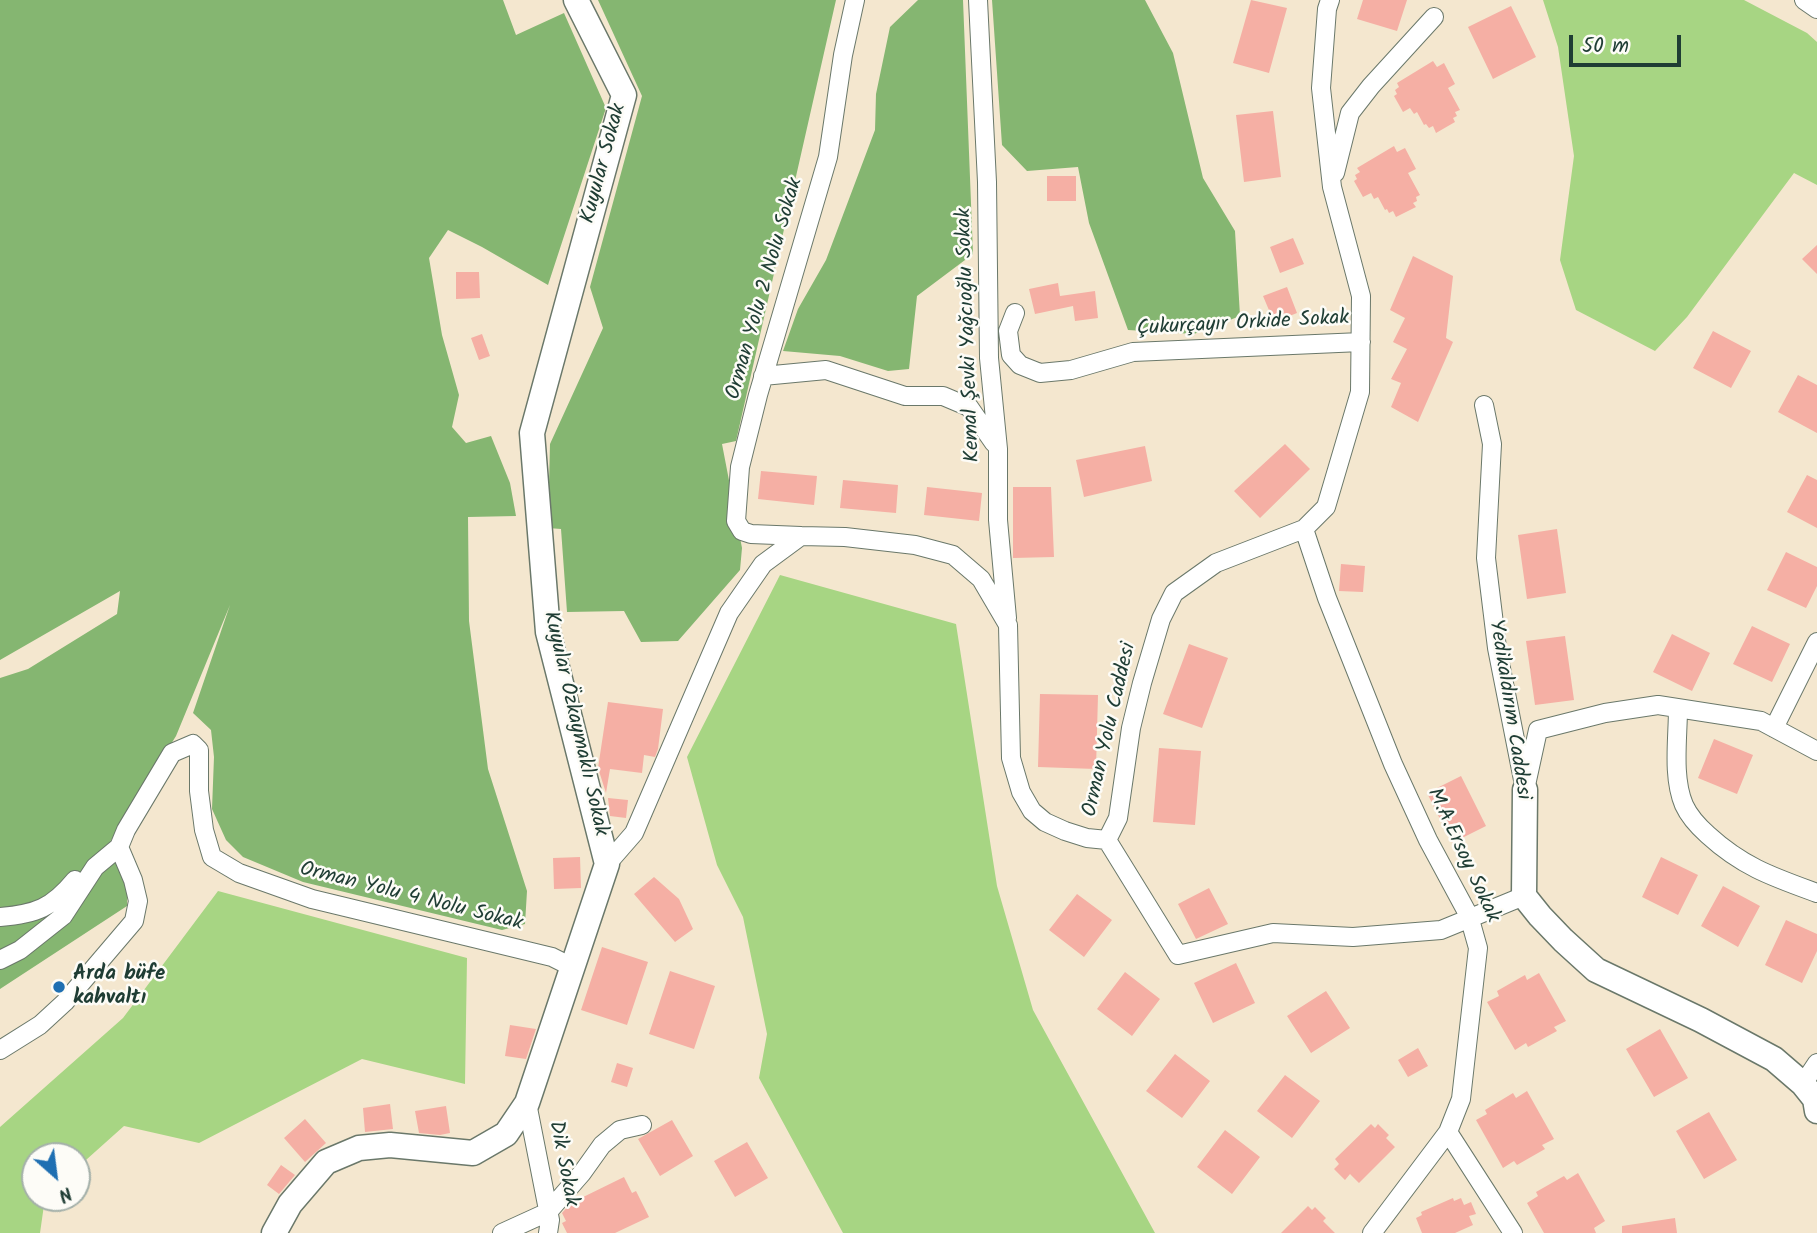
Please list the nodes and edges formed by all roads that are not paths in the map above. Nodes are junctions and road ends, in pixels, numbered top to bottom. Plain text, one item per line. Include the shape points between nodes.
1 (576, 0) edge
2 (855, 0) edge
3 (978, 0) edge
4 (1331, 0) edge
5 (1804, 0) edge
6 (1817, 9) edge
7 (1434, 17) dead end
8 (1332, 187) junction
9 (1015, 313) dead end
10 (559, 335) joint
11 (1361, 342) junction
12 (764, 376) junction
13 (1483, 405) dead end
14 (998, 449) junction
15 (1304, 529) junction
16 (802, 536) junction
17 (1008, 625) junction
18 (1817, 642) edge
19 (1678, 708) junction
20 (1774, 728) junction
21 (1817, 751) edge
22 (1525, 790) junction
23 (1107, 840) junction
24 (118, 847) junction
25 (607, 864) junction
26 (1817, 893) edge
27 (1524, 896) junction
28 (1469, 916) junction
29 (0, 917) edge
30 (0, 960) edge
31 (572, 967) junction
32 (0, 1050) edge
33 (1817, 1063) edge
34 (1813, 1098) edge
35 (527, 1103) junction
36 (642, 1125) dead end
37 (1448, 1132) junction
38 (548, 1212) junction
39 (274, 1233) edge
40 (502, 1233) edge
41 (548, 1233) edge
42 (1372, 1233) edge
43 (1513, 1233) edge

1 - 10 street, Kuyular Sokak via 624,95
2 - 12 street, Orman Yolu 2 Nolu Sokak via 828,157
3 - 14 street, Kemal Şevki Yağcıoğlu Sokak via 989,358
4 - 8 street, Orman Yolu Caddesi via 1321,88
5 - 6 street
7 - 8 street via 1350,113
8 - 11 street, Orman Yolu Caddesi via 1361,296
9 - 11 street, Çukurçayır Orkide Sokak via 1008,331 1011,355 1020,365 1040,373 1071,370 1133,352
10 - 25 street, Kuyular Özkaymaklı Sokak via 532,433 548,632
11 - 15 street, Orman Yolu Caddesi via 1360,392 1347,441 1326,507
12 - 14 street via 826,370 905,396 943,396 970,407
12 - 16 street, Orman Yolu 2 Nolu Sokak via 740,467 736,521 742,531 751,534
13 - 22 street, Yedikaldırım Caddesi via 1492,444 1486,558 1497,648
14 - 17 street, Kemal Şevki Yağcıoğlu Sokak via 998,520
15 - 23 street, Orman Yolu Caddesi via 1216,563 1174,593 1161,619 1142,683 1118,818
15 - 28 street, M.A.Ersoy Sokak via 1326,598 1393,764
16 - 17 street, Orman Yolu Caddesi via 901,543 953,555 981,579
16 - 25 street via 762,564 729,613 634,833
17 - 23 street, Orman Yolu Caddesi via 1011,758 1021,792 1045,822 1076,835
18 - 20 street
19 - 20 street via 1761,721
19 - 22 street via 1658,705 1605,713 1538,730
19 - 26 street via 1678,782 1684,806 1698,826 1728,854 1761,873
20 - 21 street
22 - 27 street, Yedikaldırım Caddesi
23 - 28 street via 1178,955 1273,933 1353,937 1441,930
24 - 29 street via 95,856 59,900 24,915
24 - 30 street via 95,867 63,916
24 - 31 street, Orman Yolu 4 Nolu Sokak via 172,753 193,744 200,750 199,791 212,857 239,873 312,899 552,957
24 - 32 street via 138,901 134,920 65,1002 40,1025
25 - 31 street
27 - 28 street
27 - 34 street via 1596,970 1774,1059
28 - 37 street, M.A.Ersoy Sokak via 1478,948 1461,1099
31 - 35 street
33 - 34 street
35 - 38 street, Dik Sokak
35 - 39 street via 506,1134 473,1153 390,1145 359,1148 326,1162 290,1204
36 - 38 street via 621,1130 602,1145
37 - 42 street, M.A.Ersoy Sokak
37 - 43 street
38 - 40 street
38 - 41 street, Dik Sokak

